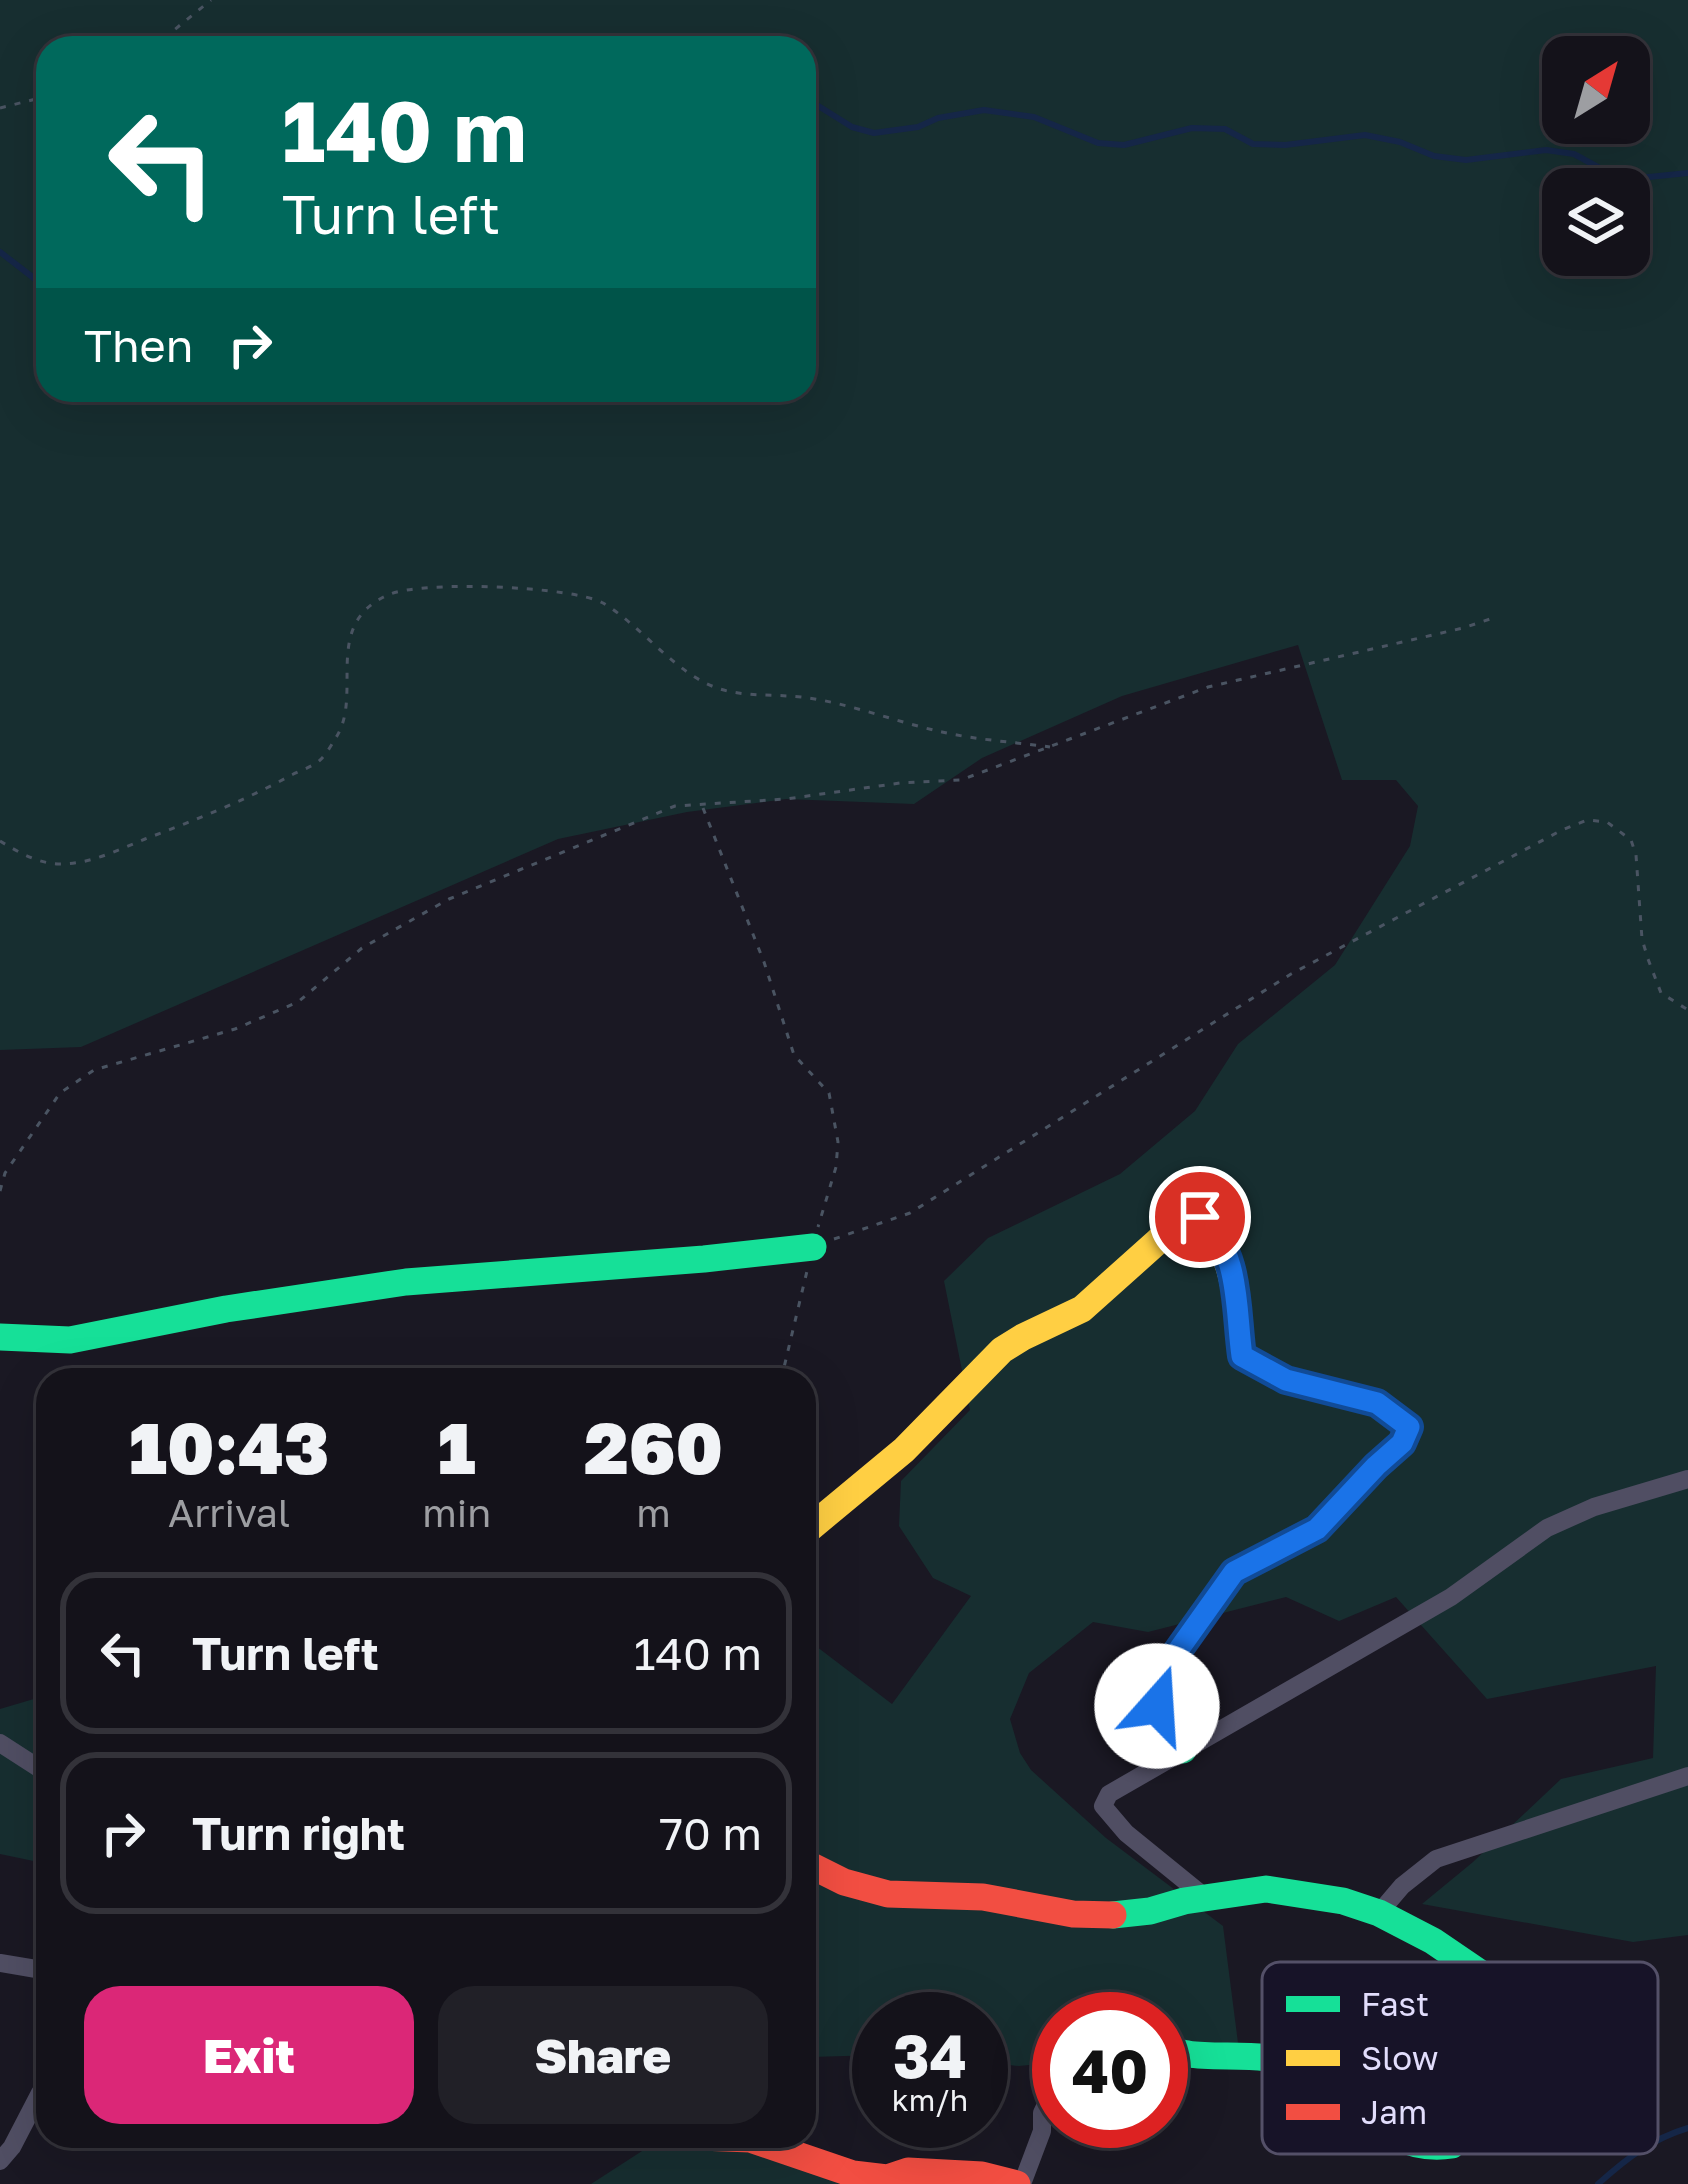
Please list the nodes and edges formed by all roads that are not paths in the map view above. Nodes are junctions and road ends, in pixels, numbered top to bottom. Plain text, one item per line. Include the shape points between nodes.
1 (813, 1246) road end
2 (0, 1337) edge
3 (1688, 1479) edge
4 (816, 1524) edge
5 (0, 1743) edge
6 (1183, 1750) junction
7 (36, 1766) edge
8 (1688, 1776) edge
9 (816, 1868) edge
10 (1207, 1898) junction
11 (1379, 1913) junction
12 (1464, 1962) edge
13 (0, 1964) edge
14 (36, 1969) edge
15 (1188, 2054) edge
16 (1262, 2059) edge
17 (36, 2101) edge
18 (776, 2148) edge
19 (1035, 2148) edge
20 (0, 2161) edge
21 (1020, 2184) edge

1 - 2 street via 406,1282 70,1340
3 - 6 street via 1547,1528 1450,1597
4 - 6 street via 886,1467 1004,1348 1086,1307 1168,1230 1200,1217 1229,1260 1242,1356 1286,1380 1377,1403 1409,1427 1328,1520 1234,1572 1198,1620 1157,1680 1157,1706
5 - 7 street
6 - 10 street via 1109,1794 1103,1806
8 - 11 street via 1436,1859
9 - 10 street via 888,1894 982,1897 1073,1914 1118,1915
10 - 11 street via 1266,1889
11 - 12 street
13 - 14 street
15 - 16 street
17 - 20 street
18 - 21 street via 853,2174 982,2175
19 - 21 street

